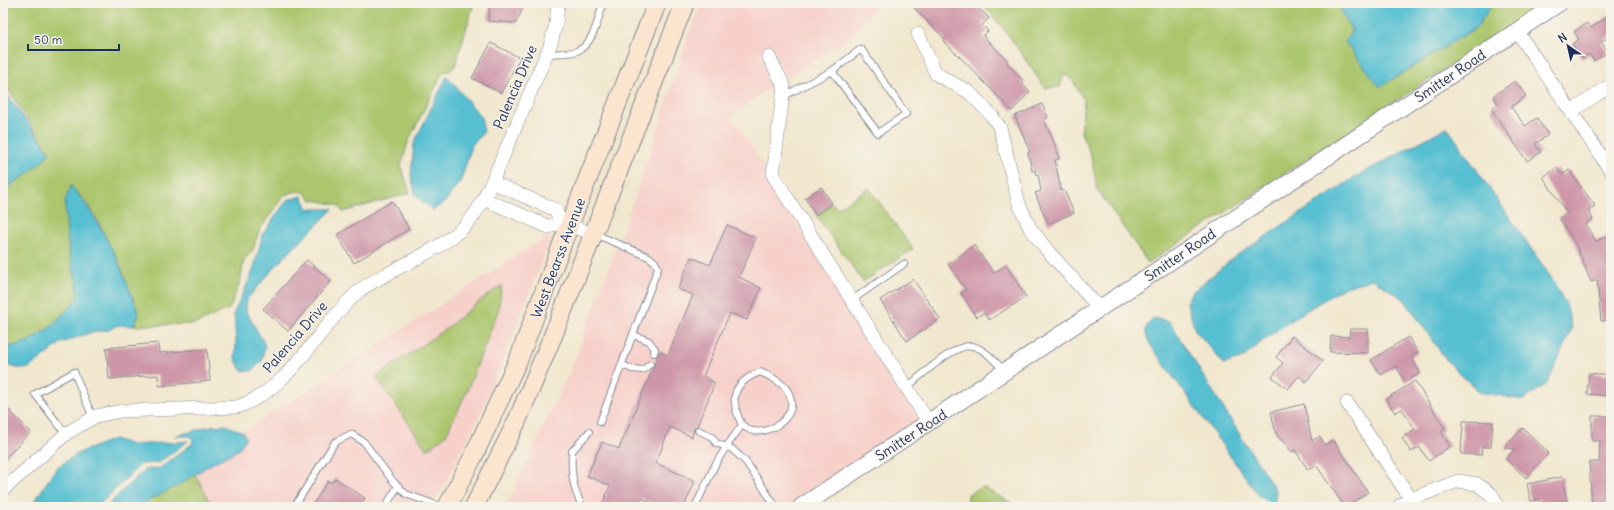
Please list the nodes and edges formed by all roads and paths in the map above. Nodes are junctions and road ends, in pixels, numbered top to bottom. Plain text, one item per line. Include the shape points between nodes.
1 (558, 3) edge
2 (603, 3) edge
3 (657, 3) edge
4 (685, 3) edge
5 (1559, 3) edge
6 (1517, 30) junction
7 (918, 34) dead end
8 (546, 54) junction
9 (769, 57) dead end
10 (832, 71) junction
11 (1611, 85) edge
12 (782, 96) junction
13 (1572, 111) junction
14 (1611, 171) edge
15 (492, 182) junction
16 (484, 199) junction
17 (565, 223) junction
18 (593, 234) junction
19 (904, 264) dead end
20 (852, 300) junction
21 (1100, 309) junction
22 (634, 335) junction
23 (654, 354) dead end
24 (650, 364) dead end
25 (622, 365) junction
26 (1005, 372) junction
27 (906, 388) junction
28 (1347, 403) dead end
29 (93, 418) junction
30 (600, 422) dead end
31 (929, 423) junction
32 (742, 426) junction
33 (698, 430) dead end
34 (589, 432) dead end
35 (66, 434) junction
36 (726, 447) junction
37 (398, 486) junction
38 (3, 490) edge
39 (1411, 499) junction
40 (294, 507) edge
41 (385, 507) edge
42 (442, 507) edge
43 (447, 507) edge
44 (474, 507) edge
45 (583, 507) edge
46 (696, 507) edge
47 (776, 507) edge
48 (801, 507) edge
49 (1398, 507) edge
50 (1498, 507) edge

1 - 8 street, Palencia Drive via 556,24
2 - 8 lane via 588,44 577,52
3 - 17 main road, West Bearss Avenue
4 - 18 main road, West Bearss Avenue
5 - 6 street, Smitter Road
6 - 13 street
6 - 21 street, Smitter Road
7 - 21 street via 936,74 969,92 1000,128 1019,204 1030,228
8 - 15 street, Palencia Drive
9 - 12 street via 784,86
10 - 10 lane via 878,132 906,114 861,49
10 - 12 lane
11 - 13 street
12 - 20 street via 773,175
13 - 14 street
15 - 16 street, Palencia Drive
15 - 17 street via 556,210
16 - 17 street via 549,226
16 - 29 street, Palencia Drive via 455,235 360,291 340,310 286,375 253,400 237,407 121,411
17 - 18 street
17 - 43 main road, West Bearss Avenue via 519,358
18 - 22 lane via 649,257 658,268
18 - 44 main road, West Bearss Avenue via 516,423
19 - 20 lane
20 - 27 street
21 - 26 street, Smitter Road
22 - 23 lane via 649,341 655,350
22 - 25 lane
24 - 25 lane via 643,370
25 - 30 lane
26 - 27 lane via 986,352 965,346 954,350
26 - 31 street, Smitter Road
27 - 31 street
28 - 39 street
29 - 35 street, Palencia Drive
29 - 35 lane via 74,372 35,394
31 - 48 street, Smitter Road
32 - 32 lane via 752,431 769,430 782,423 790,412 792,400 774,377 760,372 747,377 738,387 734,401
32 - 36 lane
33 - 36 lane
34 - 45 lane via 572,451 571,471 576,496
35 - 38 street, Palencia Drive
36 - 46 lane
36 - 47 lane via 746,462
37 - 40 lane via 364,442 352,434 335,442
37 - 41 lane
37 - 42 lane via 406,494
39 - 49 street
39 - 50 street via 1458,481 1477,484 1492,495

